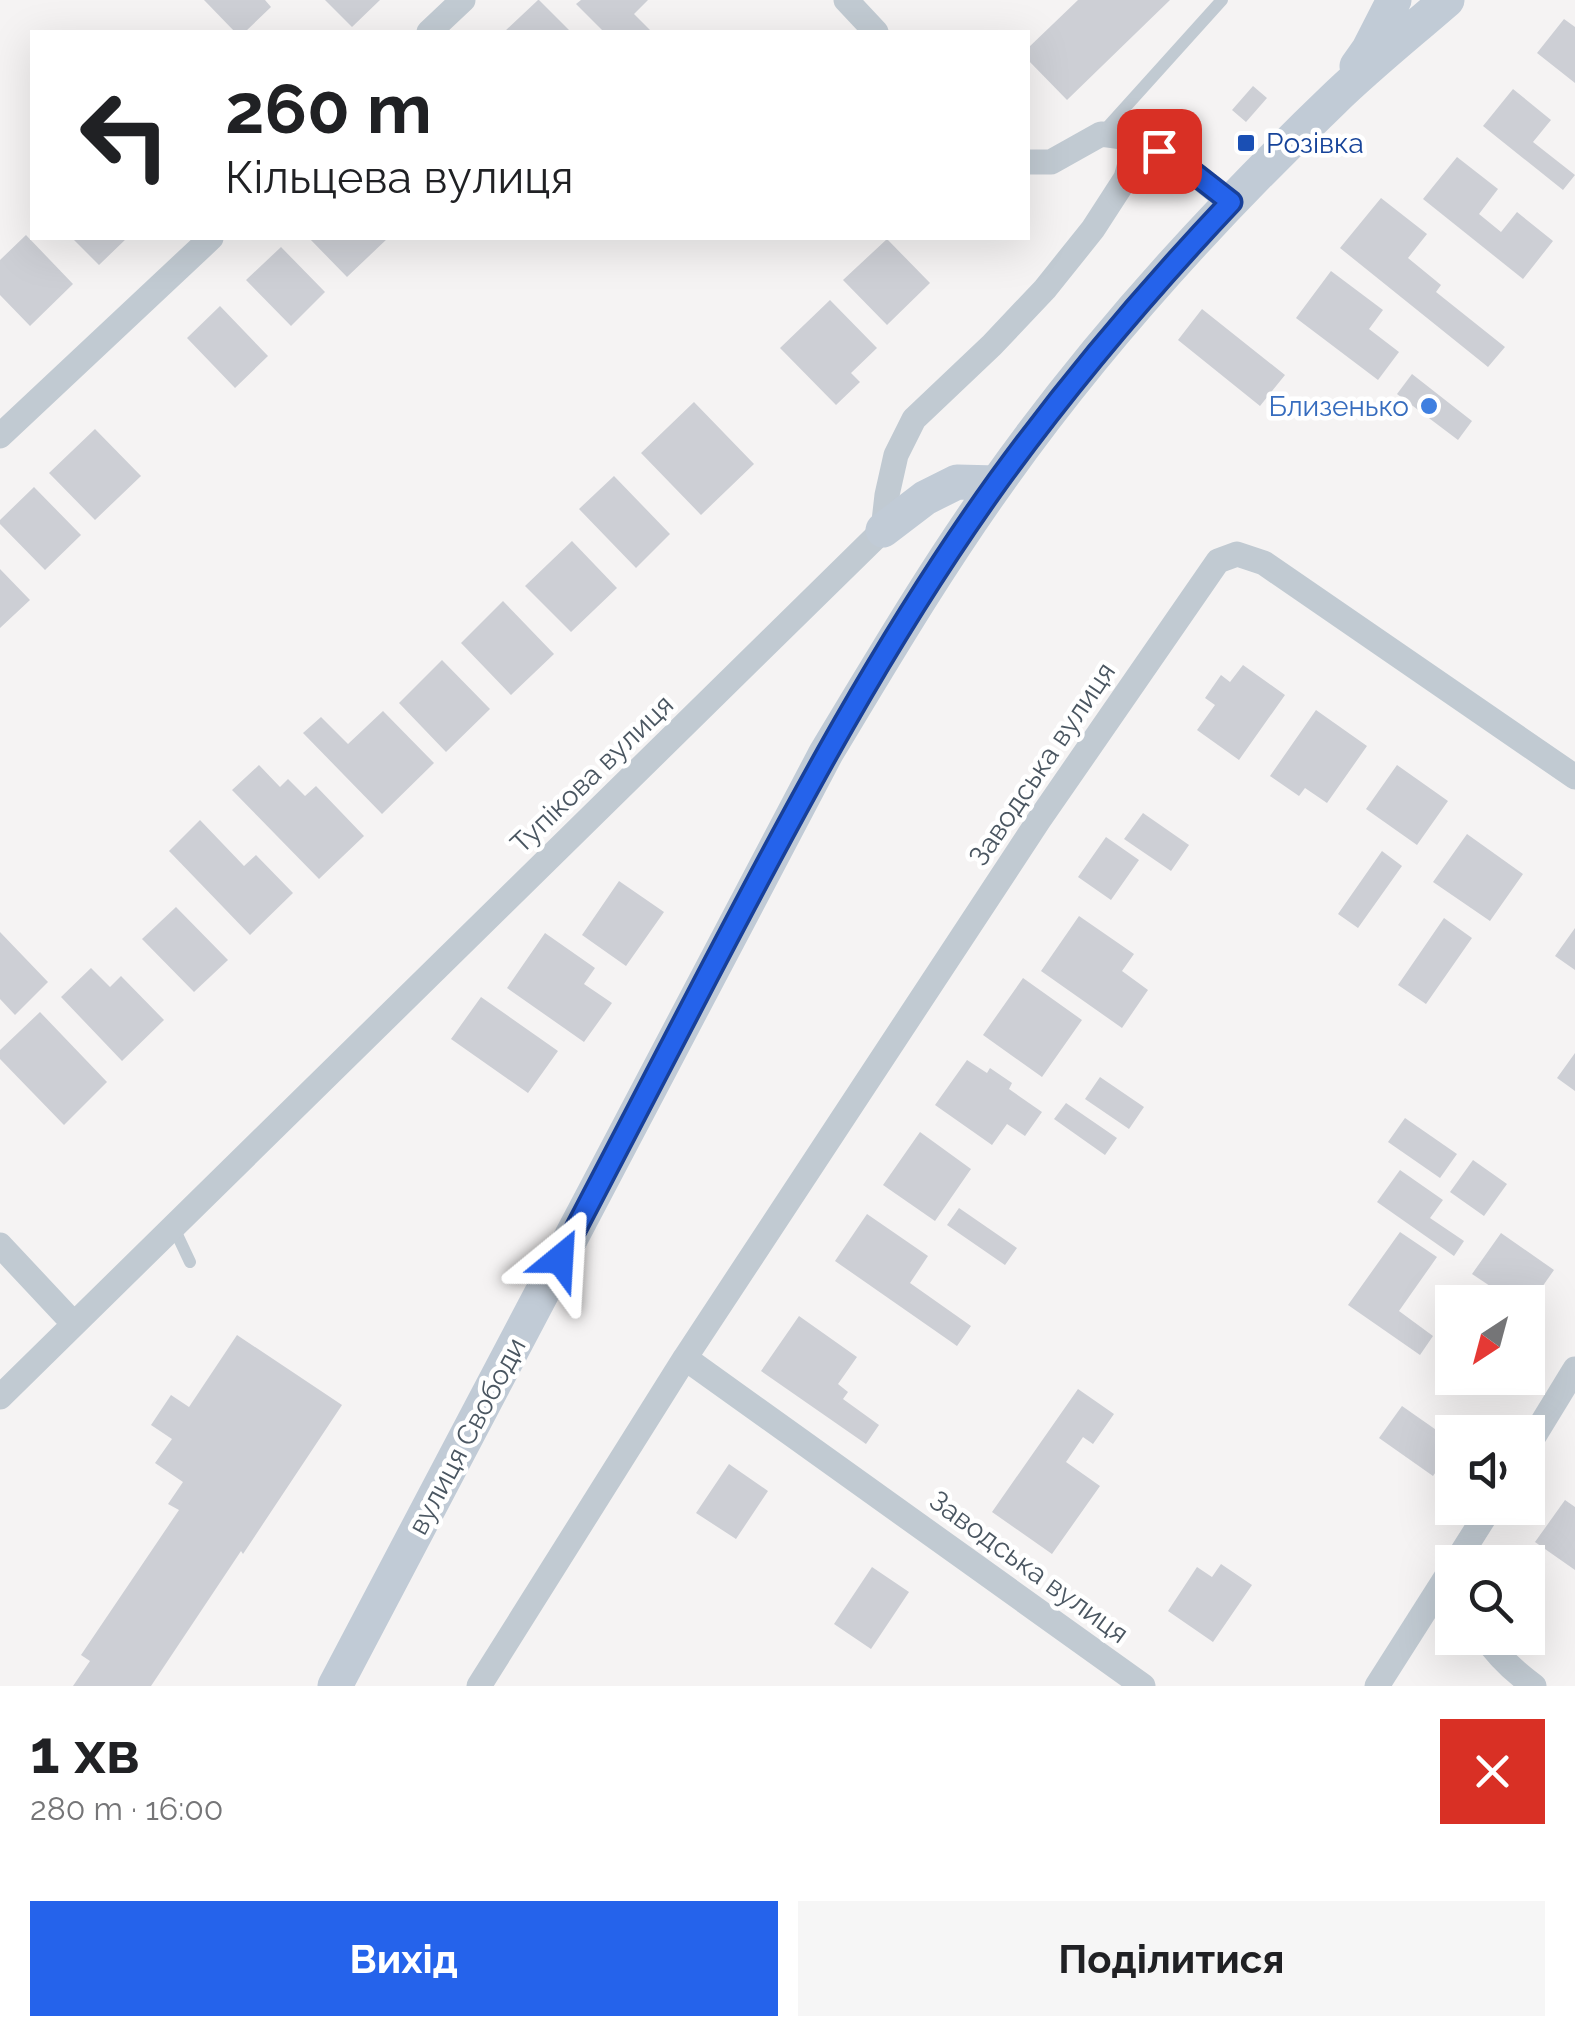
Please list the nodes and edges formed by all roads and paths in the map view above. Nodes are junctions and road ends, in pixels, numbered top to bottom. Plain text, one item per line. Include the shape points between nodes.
1 (463, 0) edge
2 (846, 0) edge
3 (1222, 0) edge
4 (1394, 0) edge
5 (1447, 0) edge
6 (431, 30) edge
7 (874, 30) edge
8 (1334, 100) junction
9 (1101, 134) junction
10 (1138, 139) junction
11 (1030, 162) edge
12 (1231, 202) junction
13 (209, 240) edge
14 (0, 436) edge
15 (997, 483) junction
16 (884, 530) junction
17 (1575, 777) edge
18 (174, 1226) junction
19 (0, 1246) edge
20 (190, 1262) dead end
21 (74, 1324) junction
22 (684, 1358) junction
23 (1575, 1369) edge
24 (0, 1397) edge
25 (1545, 1418) edge
26 (1435, 1598) edge
27 (1499, 1655) edge
28 (335, 1686) edge
29 (479, 1686) edge
30 (1143, 1686) edge
31 (1377, 1686) edge
32 (1534, 1686) edge

1 - 6 street
2 - 7 street
3 - 9 lane
4 - 8 main road, вулиця Свободи
5 - 8 main road, вулиця Свободи
8 - 12 main road, вулиця Свободи
9 - 10 street
9 - 11 street via 1051,162
10 - 12 street
10 - 16 street via 1126,178 1045,289 914,419 896,454
12 - 15 main road, вулиця Свободи via 1102,349
13 - 14 street
15 - 16 main road via 956,482
15 - 28 main road, вулиця Свободи via 826,753
16 - 18 street, Тупікова вулиця
17 - 22 street, Заводська вулиця via 1264,563 1237,554 1218,562
18 - 20 lane
18 - 21 street, Тупікова вулиця
19 - 21 street
21 - 24 street, Тупікова вулиця
22 - 29 street, Заводська вулиця
22 - 30 street, Заводська вулиця
23 - 25 street
26 - 31 street
27 - 32 street

